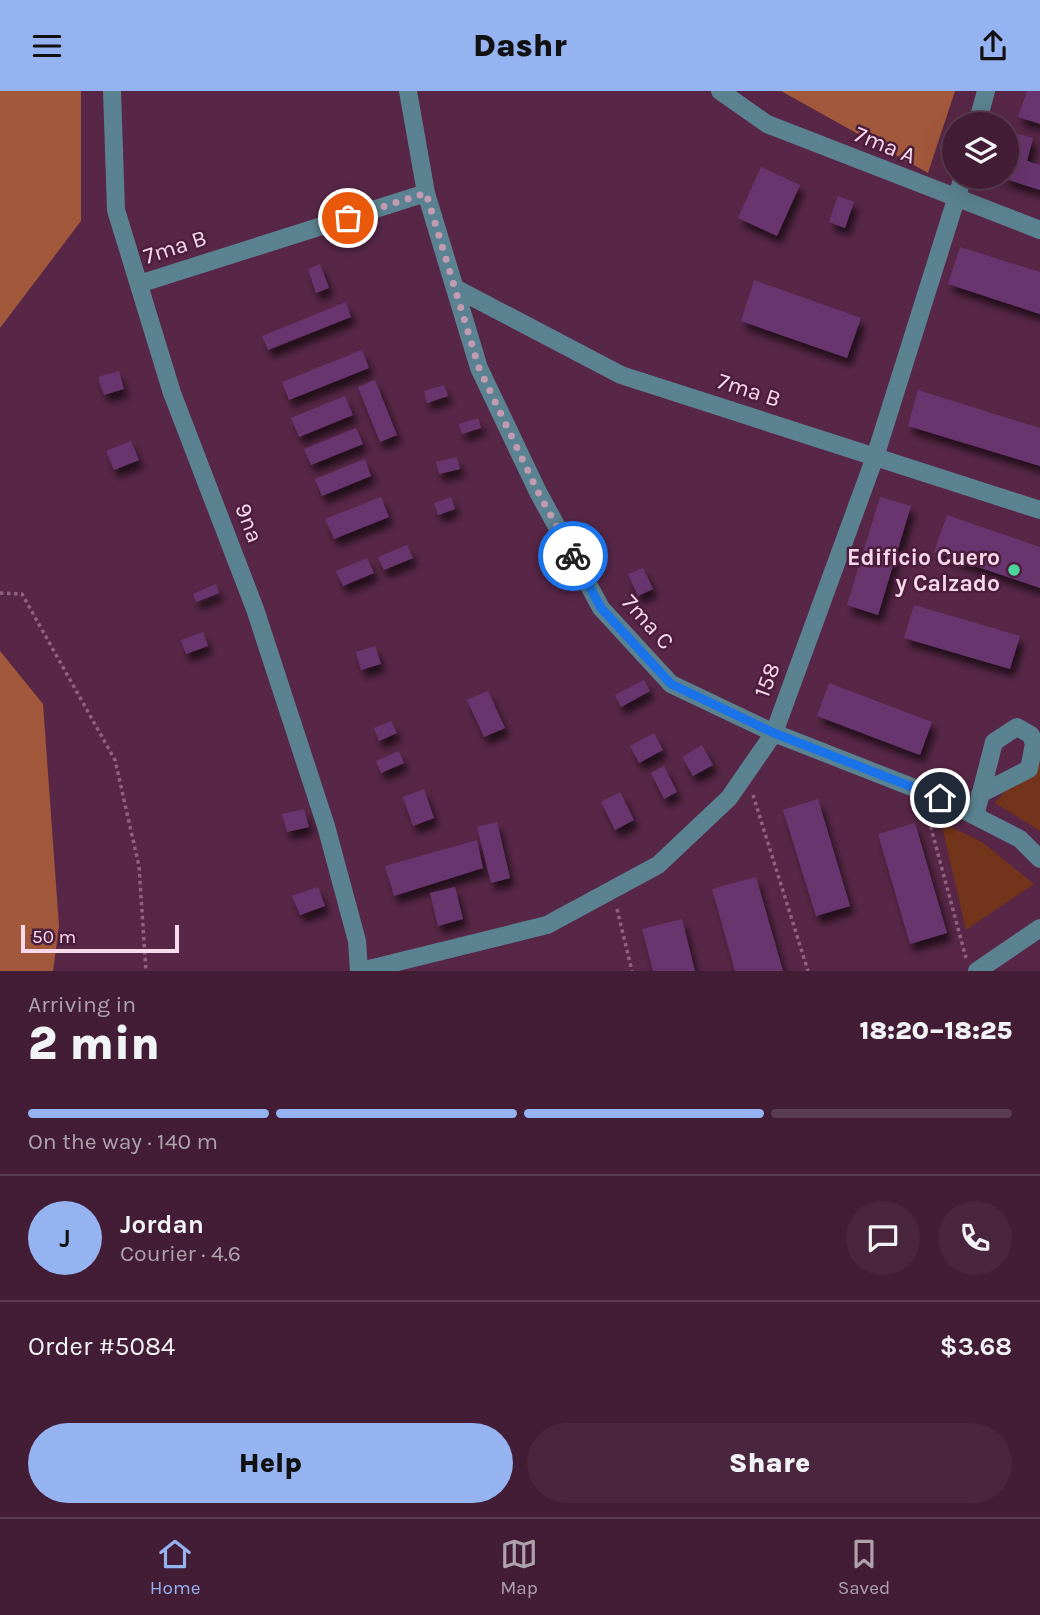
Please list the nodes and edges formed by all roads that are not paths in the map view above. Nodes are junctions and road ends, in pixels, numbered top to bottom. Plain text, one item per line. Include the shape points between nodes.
1 (112, 91) edge
2 (408, 91) edge
3 (720, 91) edge
4 (986, 91) edge
5 (980, 112) edge
6 (959, 189) edge
7 (426, 193) junction
8 (956, 200) junction
9 (1040, 230) edge
10 (139, 284) junction
11 (455, 288) junction
12 (875, 457) junction
13 (1040, 510) edge
14 (774, 733) junction
15 (980, 794) dead end
16 (975, 816) junction
17 (1040, 859) edge
18 (1040, 927) edge
19 (360, 971) edge
20 (977, 971) edge

1 - 10 street, 9na via 117,210
2 - 7 street, 7ma C
3 - 8 street, 7ma A via 767,124
4 - 5 street
6 - 8 street, 158
7 - 10 street, 7ma B
7 - 11 street, 7ma C
8 - 9 street, 7ma A
8 - 12 street, 158
10 - 19 street, 9na via 172,393 255,608 326,826 357,941
11 - 12 street, 7ma B via 621,375
11 - 14 street, 7ma C via 479,368 538,492 601,608 671,684
12 - 13 street, 7ma B
12 - 14 street, 158
14 - 16 street, 7ma C
14 - 19 street, 158 via 729,798 658,865 547,925
15 - 16 street
16 - 17 street, 7ma C via 1020,839
18 - 20 street

